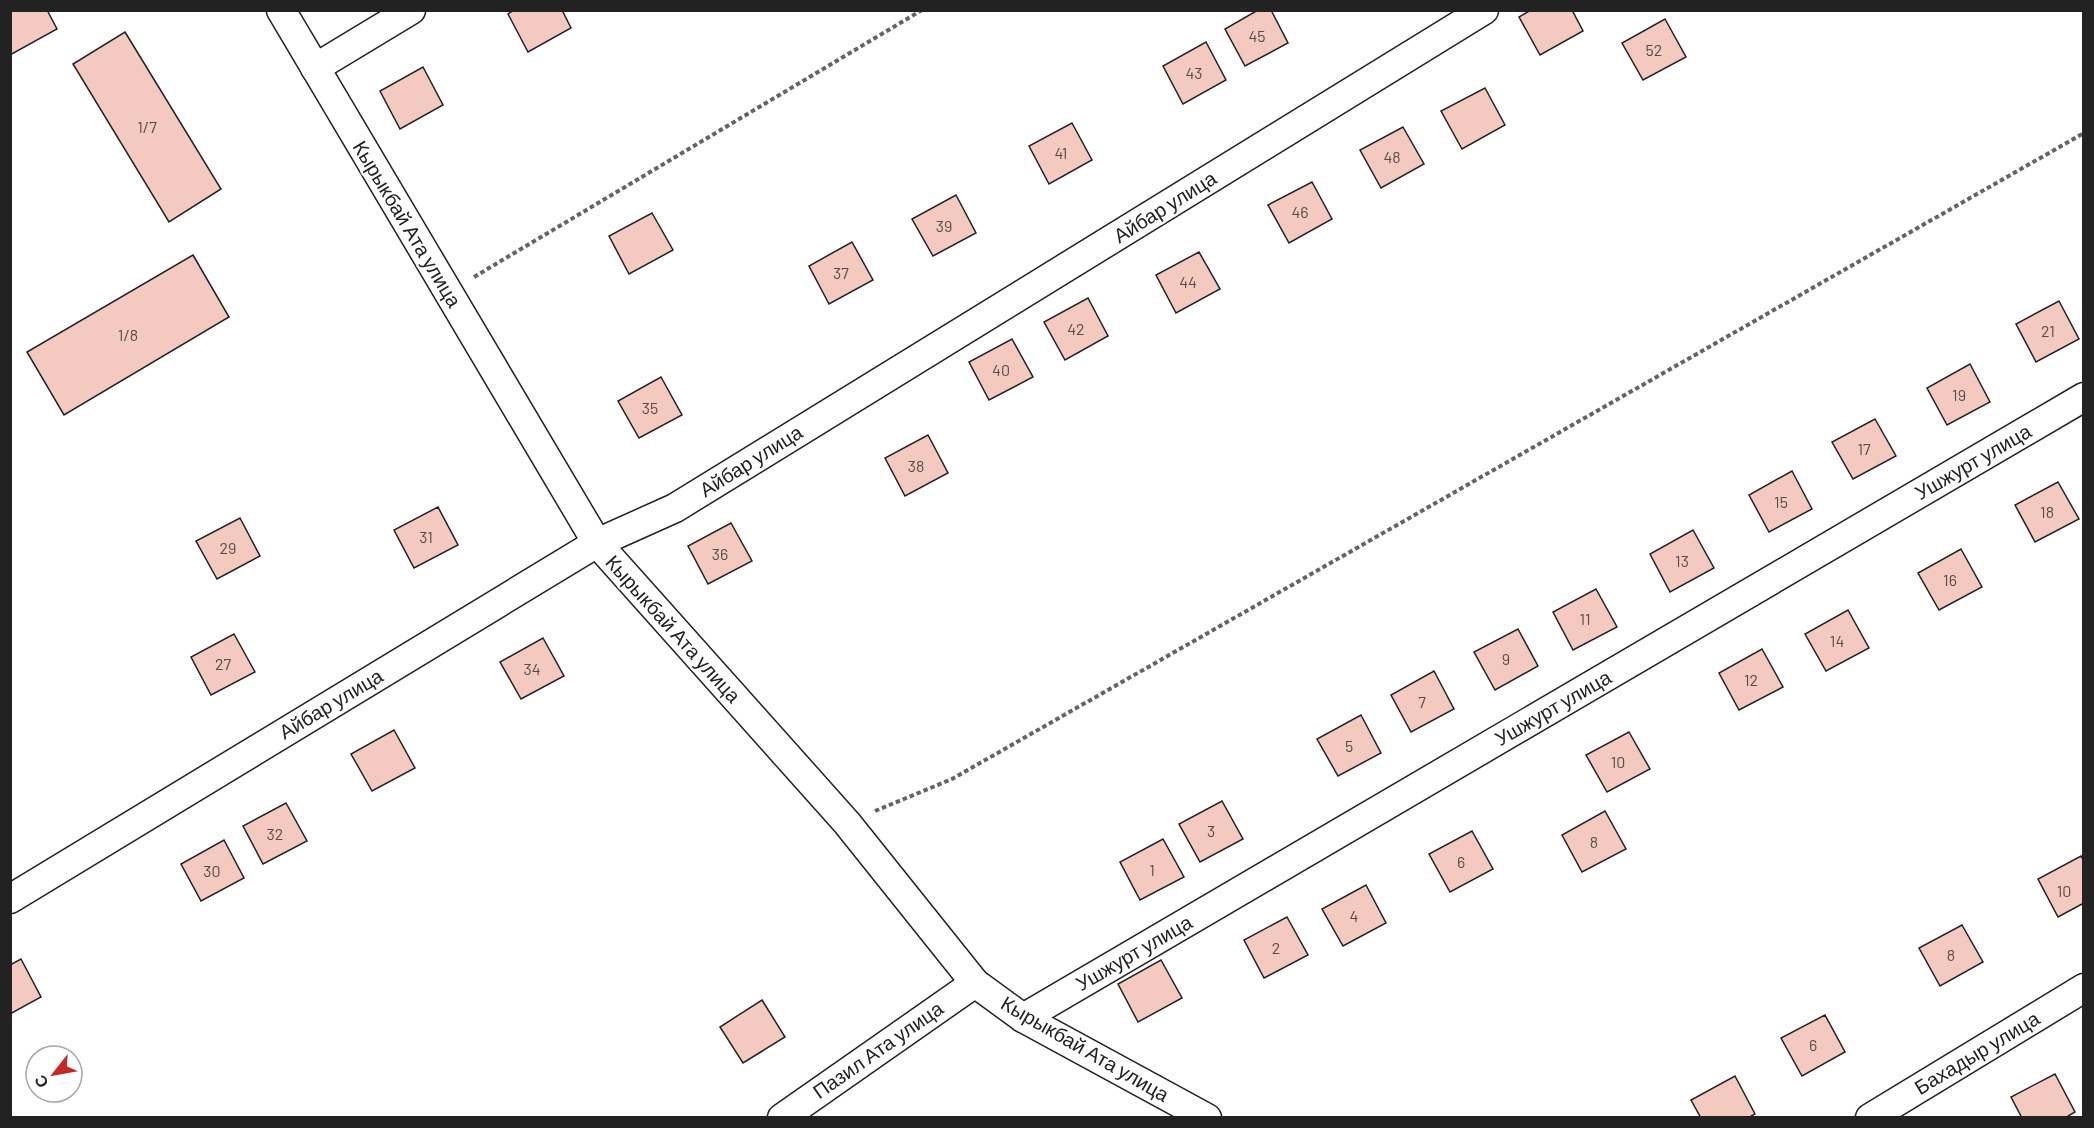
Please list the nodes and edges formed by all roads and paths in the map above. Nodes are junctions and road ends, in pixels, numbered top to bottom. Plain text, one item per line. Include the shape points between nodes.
1 (281, 10) edge
2 (411, 10) edge
3 (922, 10) edge
4 (1484, 10) edge
5 (315, 68) junction
6 (2084, 133) edge
7 (448, 293) junction
8 (2084, 397) edge
9 (597, 543) junction
10 (847, 823) junction
11 (10, 899) edge
12 (975, 983) junction
13 (2084, 988) edge
14 (1023, 1018) junction
15 (782, 1118) edge
16 (1206, 1118) edge
17 (1870, 1118) edge

1 - 5 street, Кырыкбай Ата улица
2 - 5 street
3 - 7 path
4 - 9 street, Айбар улица via 675,508
5 - 7 street, Кырыкбай Ата улица
6 - 10 path via 952,779
7 - 9 street, Кырыкбай Ата улица
8 - 14 street, Ушжурт улица
9 - 10 street, Кырыкбай Ата улица
9 - 11 street, Айбар улица
10 - 12 street, Кырыкбай Ата улица
12 - 14 street, Кырыкбай Ата улица
12 - 15 street, Пазил Ата улица
13 - 17 street, Бахадыр улица
14 - 16 street, Кырыкбай Ата улица

